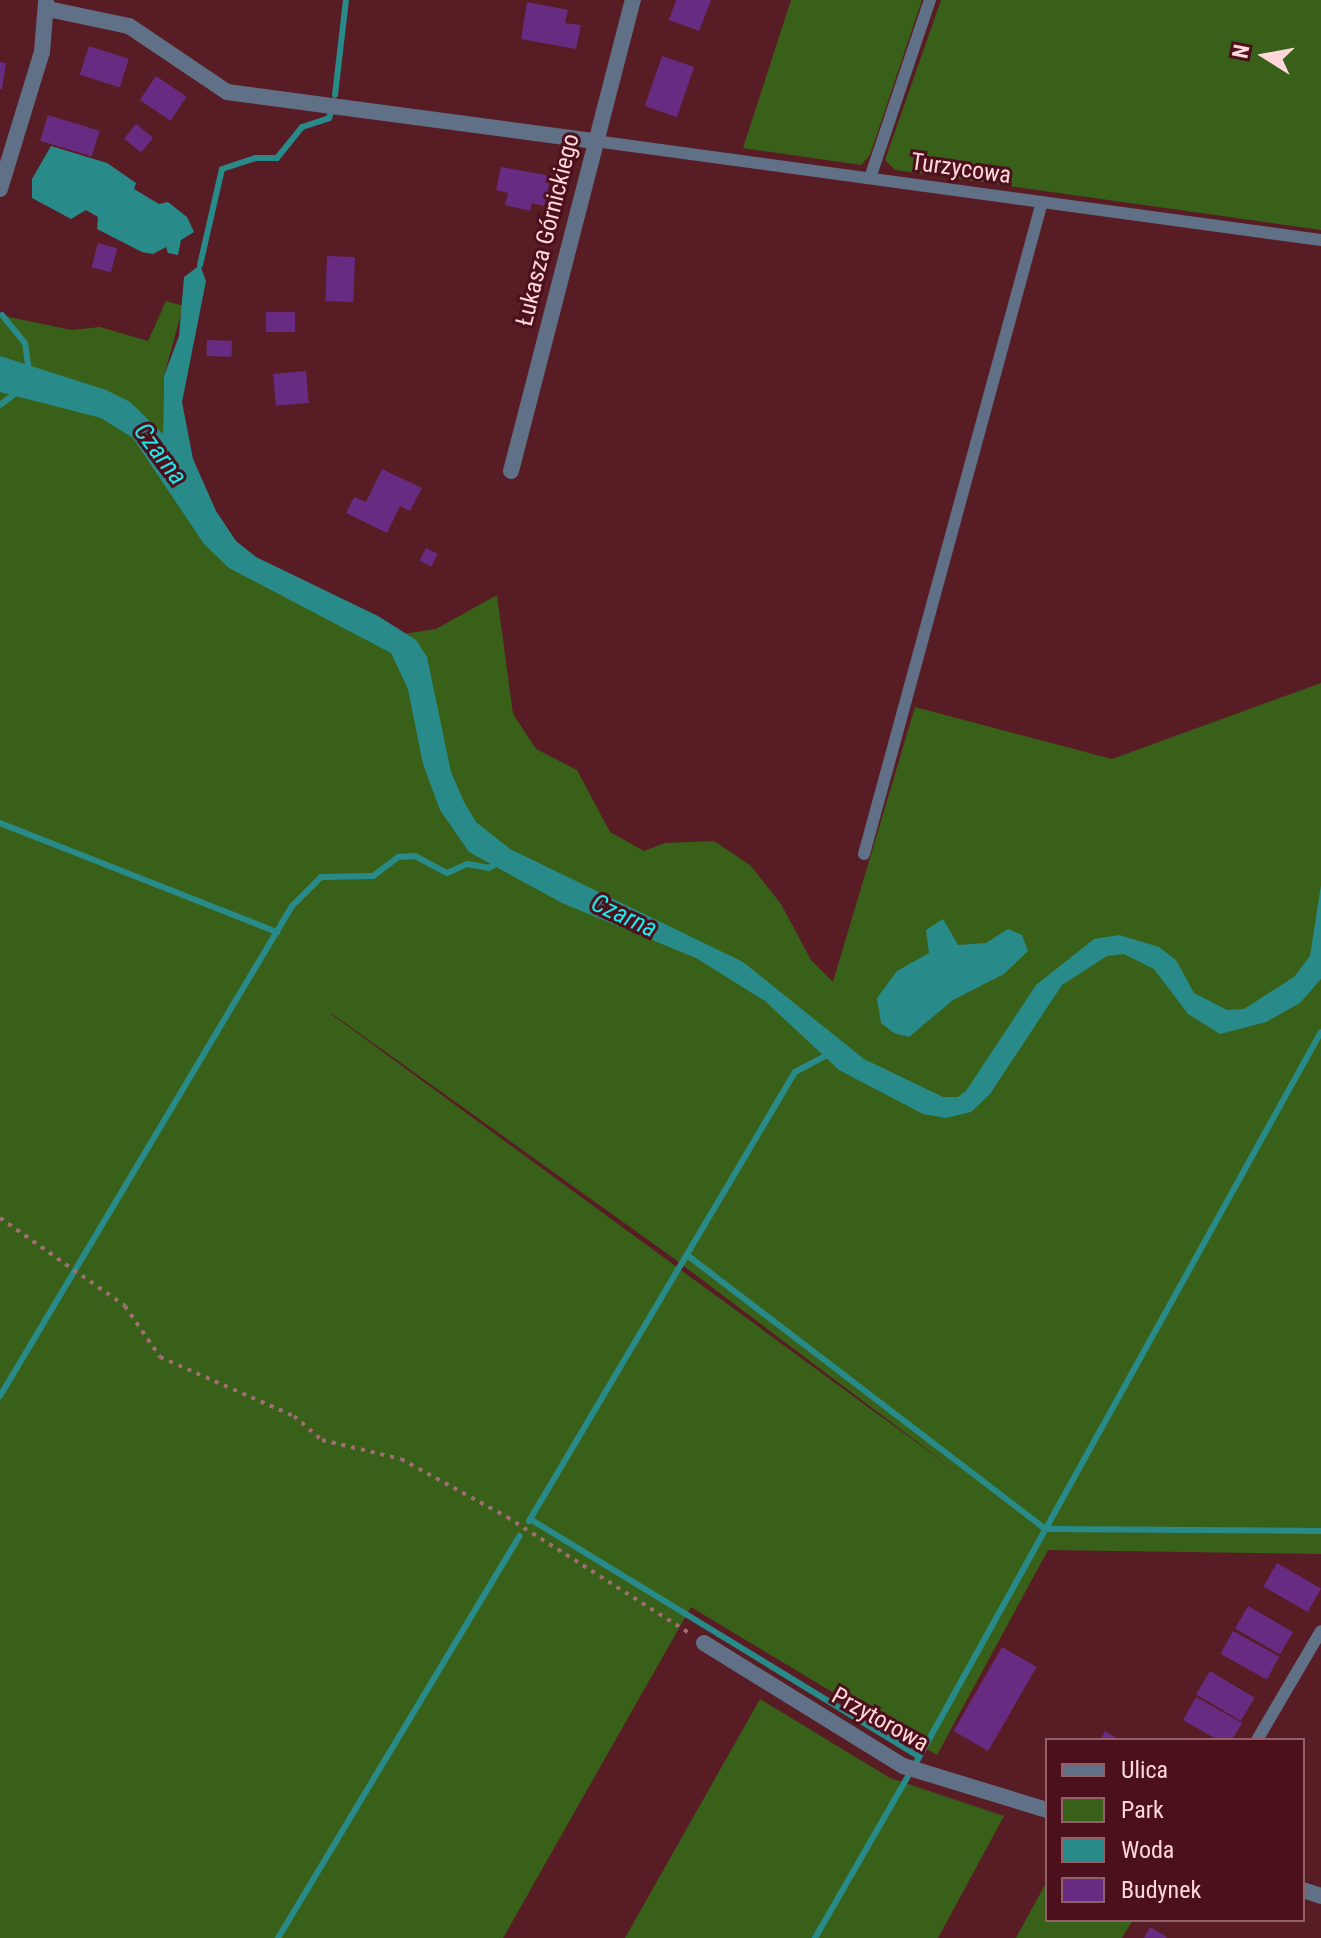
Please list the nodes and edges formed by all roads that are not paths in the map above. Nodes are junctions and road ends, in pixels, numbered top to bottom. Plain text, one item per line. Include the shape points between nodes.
1 (633, 0) edge
2 (930, 0) edge
3 (47, 5) edge
4 (595, 141) junction
5 (870, 178) junction
6 (0, 189) edge
7 (1042, 202) junction
8 (1321, 240) edge
9 (511, 471) dead end
10 (864, 854) dead end
11 (1321, 1631) edge
12 (704, 1643) road end
13 (1258, 1738) edge
14 (1045, 1809) edge

1 - 4 street, Łukasza Górnickiego
2 - 5 lane
3 - 4 street via 129,26 227,92
3 - 6 street via 42,52
4 - 5 lane, Turzycowa
4 - 9 street, Łukasza Górnickiego
5 - 7 lane, Turzycowa
7 - 8 lane, Turzycowa
7 - 10 lane
11 - 13 lane
12 - 14 street, Przytorowa via 903,1766

